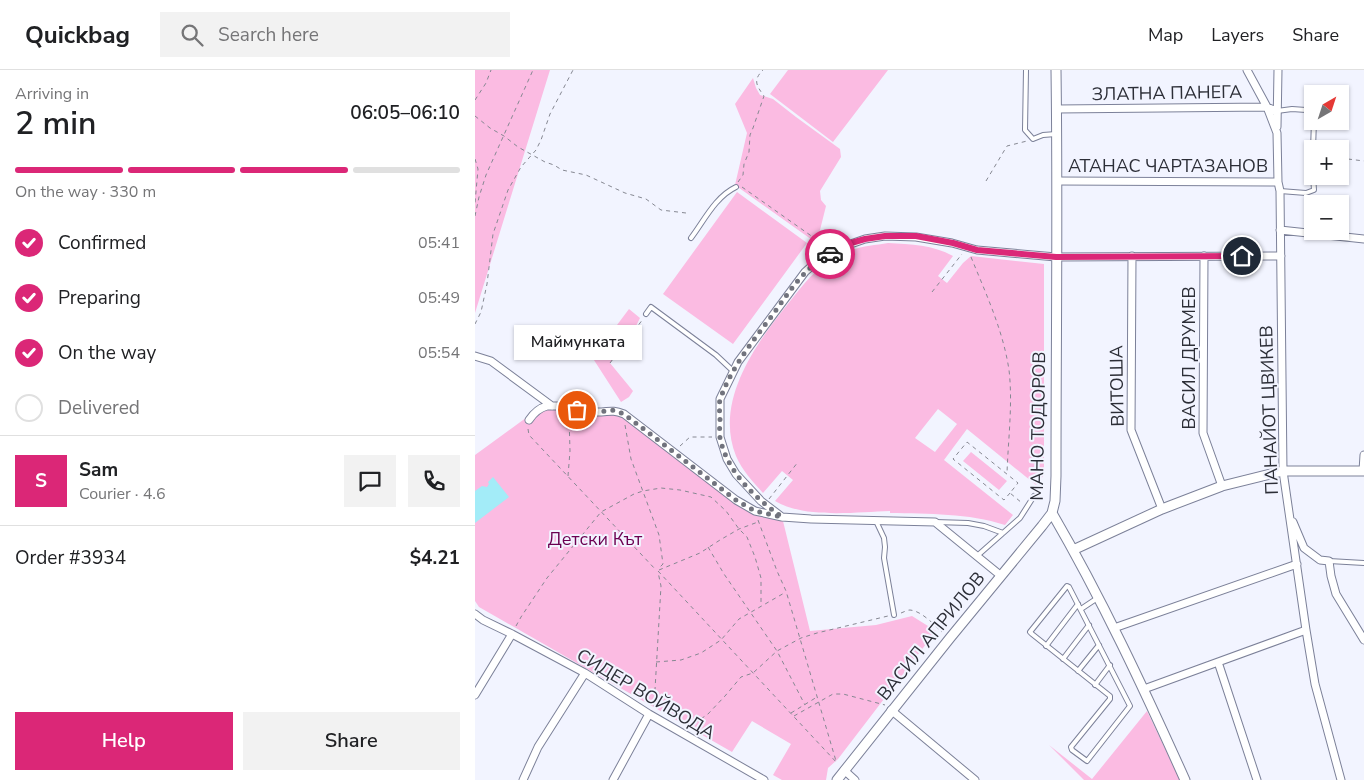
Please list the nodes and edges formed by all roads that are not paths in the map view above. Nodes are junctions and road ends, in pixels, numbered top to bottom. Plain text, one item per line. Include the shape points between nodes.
1 (1026, 70) edge
2 (1056, 70) edge
3 (1247, 70) edge
4 (1278, 70) edge
5 (1267, 107) junction
6 (1057, 109) junction
7 (1304, 110) edge
8 (1277, 111) junction
9 (1277, 133) junction
10 (1057, 134) junction
11 (1057, 181) junction
12 (1278, 182) junction
13 (1313, 185) edge
14 (736, 187) road end
15 (1280, 192) junction
16 (1280, 230) junction
17 (691, 238) dead end
18 (1364, 239) edge
19 (1132, 256) junction
20 (1204, 256) junction
21 (1281, 256) junction
22 (1056, 257) junction
23 (646, 314) road end
24 (475, 356) edge
25 (733, 371) junction
26 (552, 406) junction
27 (529, 420) road end
28 (1364, 455) edge
29 (1283, 471) junction
30 (1363, 471) edge
31 (1222, 486) junction
32 (1034, 496) dead end
33 (1162, 509) junction
34 (1288, 510) junction
35 (1052, 513) junction
36 (782, 517) junction
37 (875, 519) junction
38 (935, 522) junction
39 (1003, 533) junction
40 (1073, 550) junction
41 (977, 556) junction
42 (1329, 561) junction
43 (1364, 563) edge
44 (1297, 564) junction
45 (1001, 575) junction
46 (1099, 597) junction
47 (1078, 604) junction
48 (1081, 609) junction
49 (475, 614) edge
50 (893, 616) road end
51 (1089, 625) junction
52 (1114, 628) junction
53 (1306, 630) junction
54 (512, 634) junction
55 (1364, 640) edge
56 (1099, 645) junction
57 (1046, 646) junction
58 (1063, 659) junction
59 (1218, 662) junction
60 (1110, 666) junction
61 (1078, 671) junction
62 (585, 674) junction
63 (1095, 684) junction
64 (1144, 689) junction
65 (475, 695) edge
66 (893, 709) junction
67 (649, 714) junction
68 (844, 770) junction
69 (762, 779) edge
70 (523, 780) edge
71 (613, 780) edge
72 (837, 780) edge
73 (855, 780) edge
74 (975, 780) edge
75 (1185, 780) edge
76 (1257, 780) edge
77 (1341, 780) edge

1 - 10 lane via 1025,130 1033,139
2 - 6 street, МАНО ТОДОРОВ
3 - 5 street, ПАНАЙОТ ЦВИКЕВ
4 - 8 street
5 - 6 street, ЗЛАТНА ПАНЕГА
5 - 8 street, ЗЛАТНА ПАНЕГА
5 - 9 street, ПАНАЙОТ ЦВИКЕВ
6 - 10 street, МАНО ТОДОРОВ
7 - 8 lane
8 - 9 street
9 - 12 street, ПАНАЙОТ ЦВИКЕВ
10 - 11 street, МАНО ТОДОРОВ
11 - 12 street, АТАНАС ЧАРТАЗАНОВ
11 - 22 street, МАНО ТОДОРОВ
12 - 15 street, ПАНАЙОТ ЦВИКЕВ
13 - 15 lane via 1313,190 1306,193
14 - 17 lane via 717,202
15 - 16 street, ПАНАЙОТ ЦВИКЕВ
16 - 18 street
16 - 21 street, ПАНАЙОТ ЦВИКЕВ
19 - 20 street
19 - 22 street
19 - 33 street, ВИТОША via 1131,430
20 - 21 street
20 - 31 street, ВАСИЛ ДРУМЕВ via 1203,433
21 - 29 street, ПАНАЙОТ ЦВИКЕВ
22 - 25 street via 977,250 916,236 885,236 851,243 816,262 805,272
22 - 35 street, МАНО ТОДОРОВ via 1056,476
23 - 25 lane via 651,307 717,354
24 - 26 street via 491,361
25 - 36 street via 720,399 720,437 727,459 736,474 765,505
26 - 27 street via 535,412
26 - 36 street via 598,412 614,410 624,414 736,500 755,511
28 - 30 street
29 - 30 street
29 - 31 street
29 - 34 street, ПАНАЙОТ ЦВИКЕВ
31 - 33 street
32 - 39 lane via 1020,518
33 - 40 street
34 - 42 street via 1305,548 1320,560
34 - 44 street, ПАНАЙОТ ЦВИКЕВ
35 - 40 street, МАНО ТОДОРОВ
35 - 45 street, ВАСИЛ АПРИЛОВ
36 - 37 street
37 - 38 street
37 - 50 lane via 885,538 884,558
38 - 39 lane via 968,523
38 - 41 street
39 - 41 lane
40 - 46 street, МАНО ТОДОРОВ
41 - 45 street
42 - 43 lane
42 - 55 street via 1336,594
44 - 52 street
44 - 53 street, ПАНАЙОТ ЦВИКЕВ
45 - 66 street, ВАСИЛ АПРИЛОВ
46 - 48 lane
46 - 52 street, МАНО ТОДОРОВ
47 - 48 lane
47 - 57 lane
47 - 57 lane via 1069,587 1065,587 1030,632
48 - 51 lane
49 - 54 street, СИДЕР ВОЙВОДА
51 - 56 lane
51 - 58 lane
52 - 64 street, МАНО ТОДОРОВ
53 - 59 street
53 - 77 street, ПАНАЙОТ ЦВИКЕВ via 1315,684
54 - 62 street, СИДЕР ВОЙВОДА
54 - 65 street
56 - 60 lane
56 - 61 lane
57 - 58 lane
58 - 61 lane
59 - 64 street
59 - 76 street
60 - 63 lane
60 - 63 lane via 1129,708 1087,762 1071,749 1110,698
61 - 63 lane
62 - 67 street, СИДЕР ВОЙВОДА
62 - 70 street via 538,747
64 - 75 street, МАНО ТОДОРОВ
66 - 68 street, ВАСИЛ АПРИЛОВ
66 - 74 street
67 - 69 street, СИДЕР ВОЙВОДА
67 - 71 street
68 - 72 street, ВАСИЛ АПРИЛОВ
68 - 73 street

